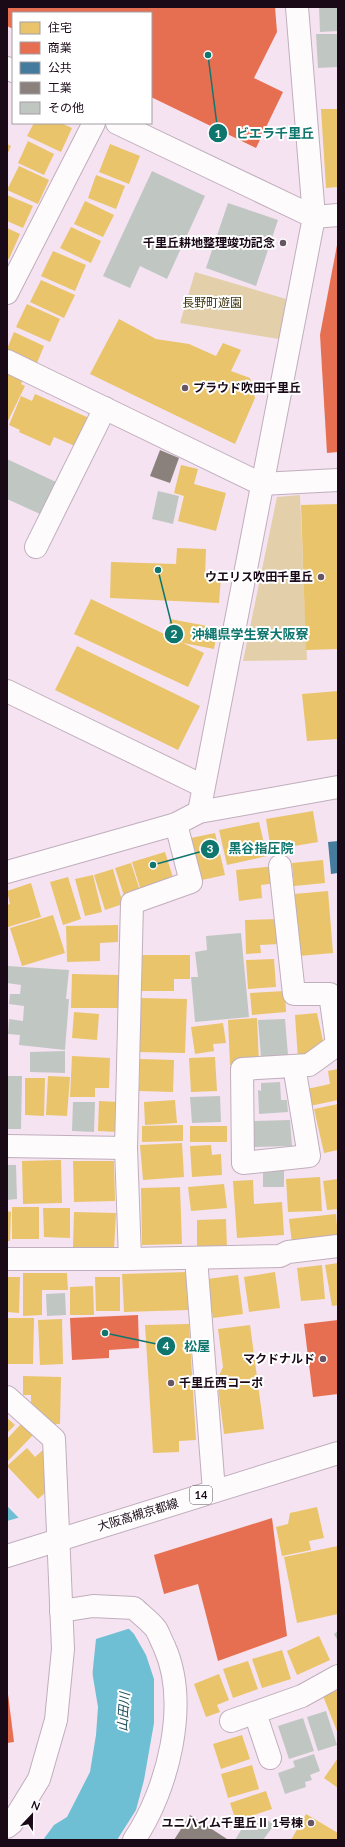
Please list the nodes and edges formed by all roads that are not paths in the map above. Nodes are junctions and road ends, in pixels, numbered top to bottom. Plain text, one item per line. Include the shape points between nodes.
1 (297, 7) edge
2 (93, 124) edge
3 (119, 124) edge
4 (338, 216) edge
5 (314, 217) junction
6 (7, 293) edge
7 (7, 361) edge
8 (105, 408) junction
9 (338, 480) edge
10 (261, 484) junction
11 (36, 547) dead end
12 (7, 691) edge
13 (203, 786) junction
14 (338, 787) edge
15 (199, 812) junction
16 (176, 824) junction
17 (280, 866) dead end
18 (7, 872) edge
19 (338, 1044) edge
20 (294, 1066) junction
21 (7, 1146) edge
22 (126, 1148) junction
23 (338, 1246) edge
24 (196, 1258) junction
25 (7, 1259) edge
26 (130, 1260) junction
27 (7, 1397) edge
28 (338, 1453) edge
29 (214, 1491) junction
30 (61, 1539) junction
31 (7, 1556) edge
32 (61, 1611) junction
33 (338, 1676) edge
34 (255, 1712) junction
35 (230, 1721) dead end
36 (270, 1758) dead end
37 (7, 1827) edge
38 (134, 1840) edge

1 - 5 street
2 - 6 street
3 - 5 street
4 - 5 street
5 - 10 street
7 - 8 street
8 - 10 street
8 - 11 street
9 - 10 street
10 - 13 street
12 - 13 street
13 - 15 street
14 - 15 street
15 - 16 street
16 - 18 street
16 - 22 street via 191,882 132,903
17 - 19 street via 294,994 330,994
19 - 20 street via 308,1065
20 - 20 street via 309,1156 243,1163 242,1069
21 - 22 street
22 - 26 street
23 - 24 street via 288,1252 280,1256
24 - 26 street
24 - 29 street
25 - 26 street
27 - 30 street via 54,1439
28 - 29 street, 大阪高槻京都線 / 14
29 - 30 street, 大阪高槻京都線 / 14
30 - 31 street, 大阪高槻京都線 / 14
30 - 32 street
32 - 37 street via 63,1649 56,1720 39,1779
32 - 38 street via 92,1606 134,1608 156,1629 168,1656 176,1696 172,1740 162,1785 145,1825
33 - 34 street via 302,1696
34 - 35 street
34 - 36 street

